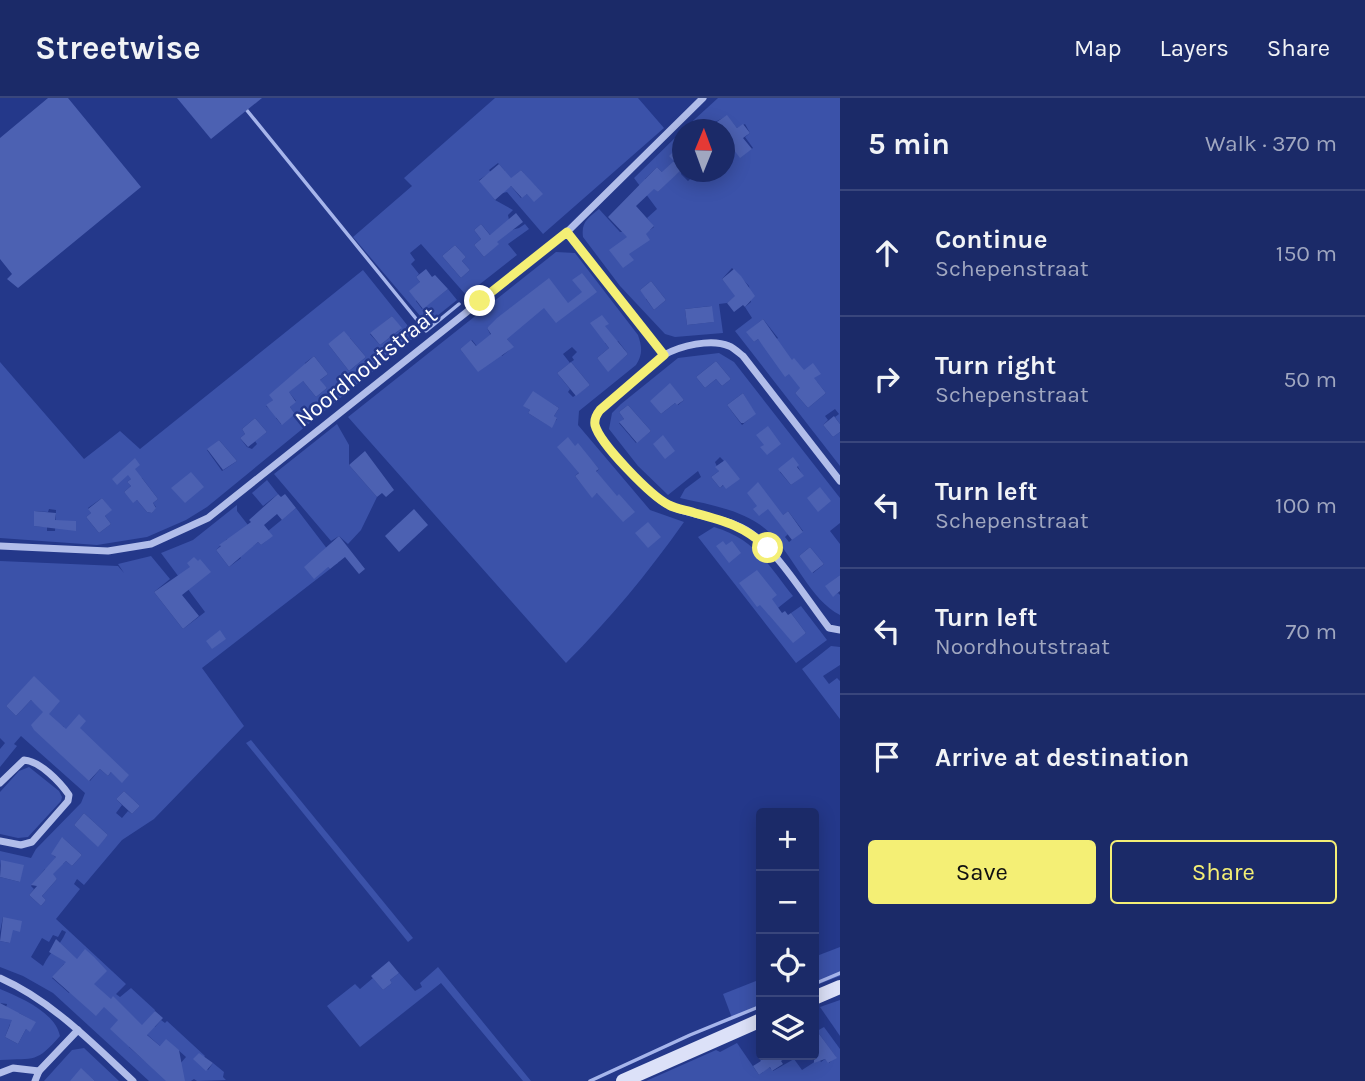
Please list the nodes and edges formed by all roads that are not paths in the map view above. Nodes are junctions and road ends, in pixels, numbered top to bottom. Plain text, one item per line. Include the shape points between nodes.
1 (703, 98) edge
2 (567, 232) junction
3 (664, 355) junction
4 (840, 481) edge
5 (0, 546) edge
6 (840, 630) edge
7 (0, 783) edge
8 (0, 841) edge
9 (0, 978) edge
10 (840, 987) edge
11 (816, 997) edge
12 (756, 1022) edge
13 (78, 1030) junction
14 (39, 1071) junction
15 (0, 1073) edge
16 (35, 1081) edge
17 (133, 1081) edge
18 (623, 1081) edge

1 - 2 street, Noordhoutstraat
2 - 3 street
2 - 5 street, Noordhoutstraat via 208,518 151,544 108,551
3 - 4 street via 676,348 716,343 730,346 743,356
3 - 6 street via 600,410 595,418 603,439 652,495 671,506 750,532 768,548 829,628
7 - 8 street via 24,760 32,761 69,795 32,842
9 - 13 street via 45,1002
10 - 11 main road
12 - 18 main road
13 - 14 street
13 - 17 street
14 - 15 street
14 - 16 street

